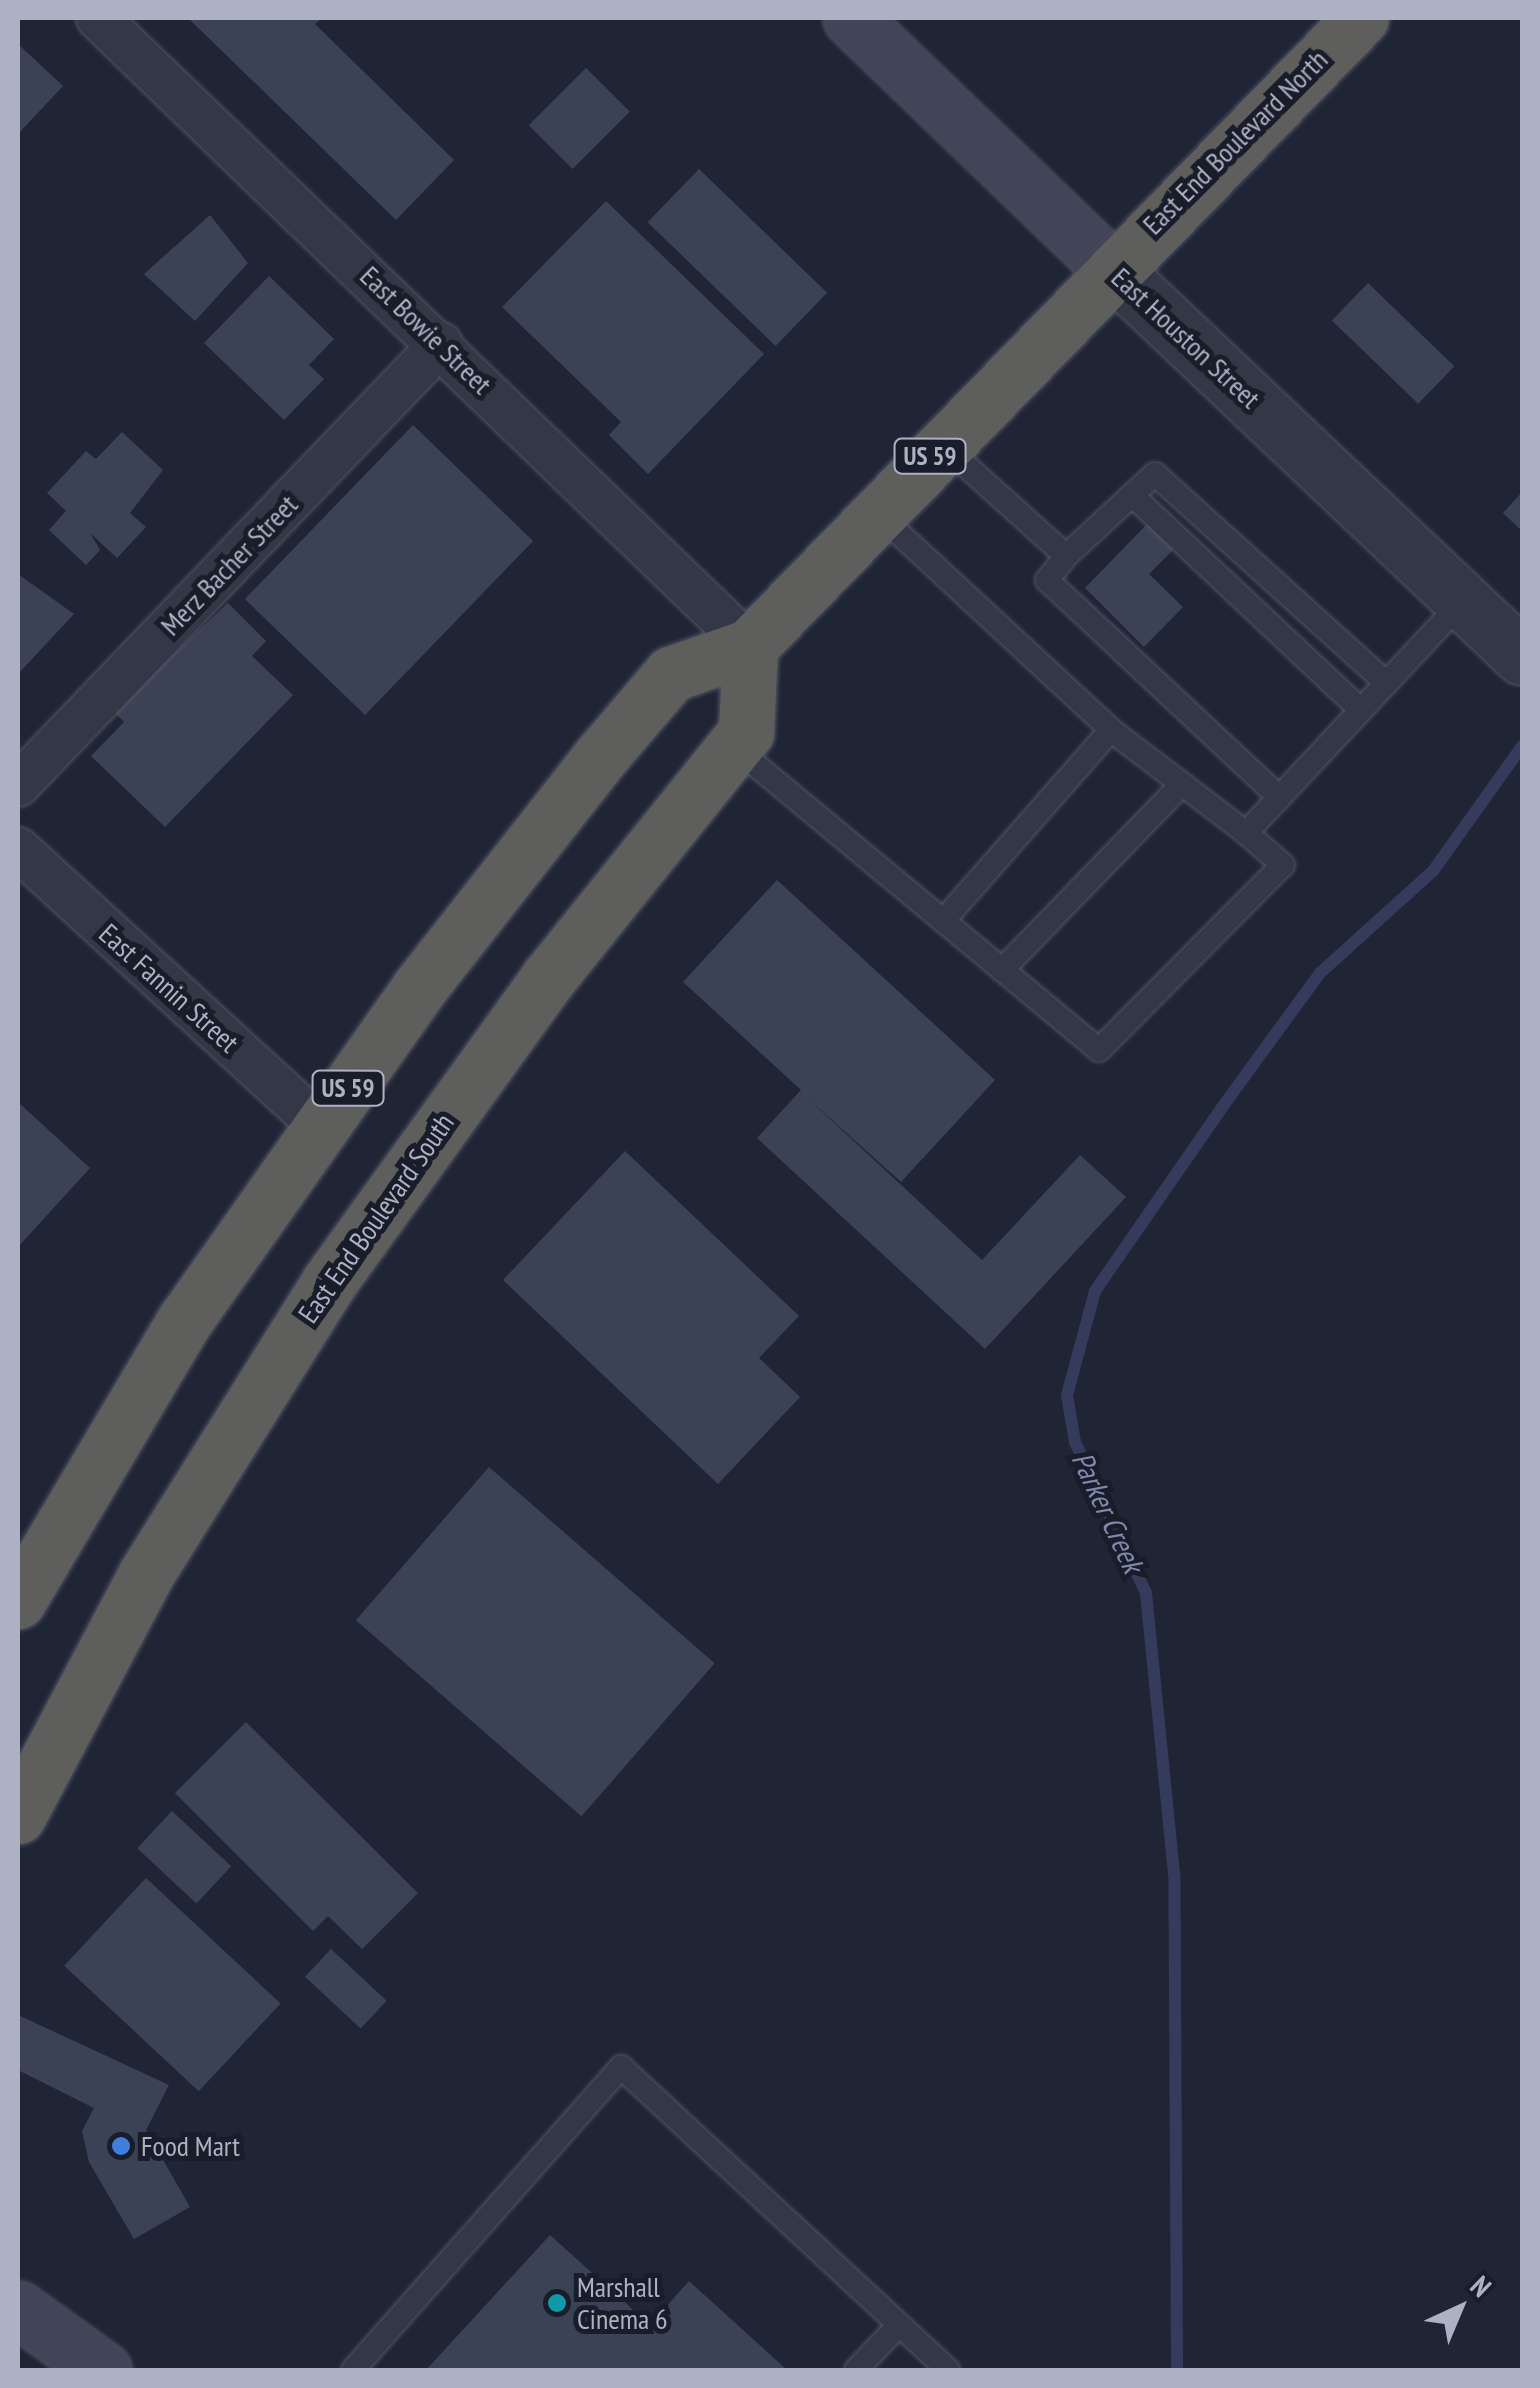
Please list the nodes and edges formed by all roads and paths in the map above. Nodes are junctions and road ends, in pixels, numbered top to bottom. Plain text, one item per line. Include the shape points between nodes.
1 (98, 18) edge
2 (851, 18) edge
3 (1361, 18) edge
4 (1110, 267) junction
5 (441, 344) junction
6 (942, 444) junction
7 (1132, 495) junction
8 (877, 513) junction
9 (1066, 556) junction
10 (1463, 600) junction
11 (750, 646) junction
12 (1522, 657) edge
13 (1386, 683) junction
14 (1361, 710) junction
15 (1111, 730) junction
16 (734, 747) junction
17 (1182, 784) junction
18 (18, 785) edge
19 (1278, 798) junction
20 (1246, 833) junction
21 (18, 849) edge
22 (942, 921) junction
23 (1002, 970) junction
24 (320, 1127) junction
25 (18, 1600) edge
26 (18, 1816) edge
27 (18, 2308) edge
28 (899, 2325) junction
29 (102, 2370) edge
30 (354, 2370) edge
31 (856, 2370) edge
32 (948, 2370) edge

1 - 5 street, East Bowie Street
2 - 4 main road, East Houston Street
3 - 4 highway, East End Boulevard North / US 59
4 - 6 highway, US 59
4 - 10 street, East Houston Street
5 - 11 street, East Bowie Street
5 - 18 street, Merz Bacher Street
6 - 8 highway, US 59
6 - 9 lane
7 - 9 lane
7 - 13 lane via 1155,474
7 - 14 lane
8 - 11 highway, US 59
8 - 15 lane
9 - 19 lane via 1046,580
10 - 12 street, East Houston Street
10 - 13 lane
11 - 16 highway, East End Boulevard South via 746,732
11 - 24 highway, US 59 via 671,674 509,869
13 - 14 lane
14 - 19 lane
15 - 17 lane
15 - 22 lane
16 - 22 lane
16 - 26 highway, East End Boulevard South via 386,1200 146,1574
17 - 20 lane
17 - 23 lane
19 - 20 lane
20 - 23 lane via 1282,865 1098,1050
21 - 24 street, East Fannin Street
22 - 23 lane
24 - 25 highway, US 59 via 185,1320
27 - 29 main road
28 - 30 lane via 620,2066
28 - 31 lane
28 - 32 lane

